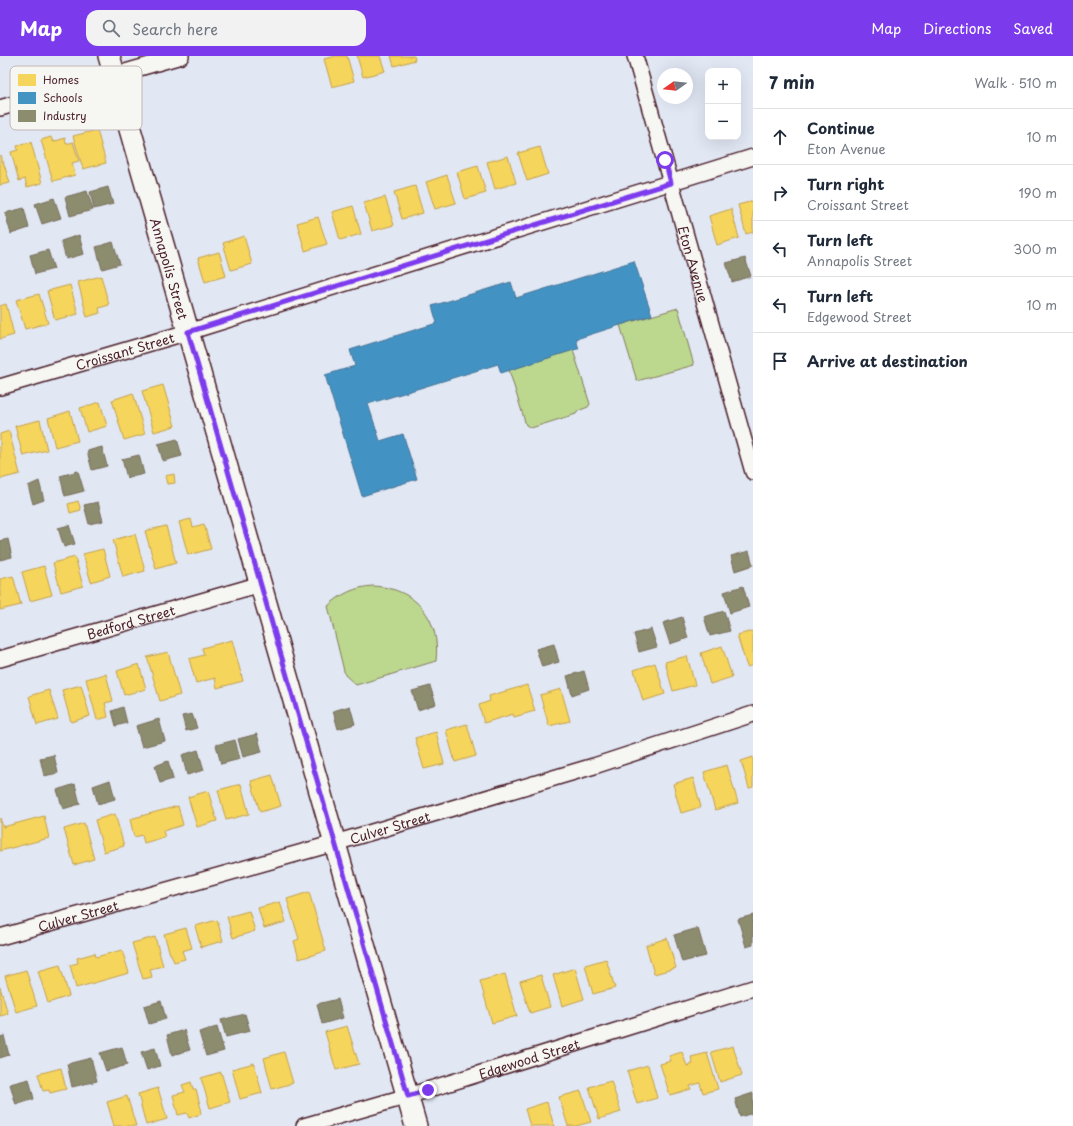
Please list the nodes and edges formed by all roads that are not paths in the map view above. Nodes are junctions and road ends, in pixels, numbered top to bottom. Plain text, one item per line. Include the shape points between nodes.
1 (181, 56) edge
2 (635, 56) edge
3 (112, 65) edge
4 (10, 104) edge
5 (0, 108) edge
6 (131, 130) edge
7 (753, 157) edge
8 (671, 183) junction
9 (188, 332) junction
10 (0, 387) edge
11 (748, 436) edge
12 (753, 472) edge
13 (261, 584) junction
14 (0, 659) edge
15 (753, 714) edge
16 (335, 843) junction
17 (0, 937) edge
18 (753, 988) edge
19 (408, 1096) junction
20 (304, 1126) edge
21 (416, 1126) edge

1 - 3 street
2 - 8 street, Eton Avenue
4 - 5 street
6 - 9 street, Annapolis Street
7 - 8 street, Croissant Street
8 - 9 street, Croissant Street
8 - 11 street, Eton Avenue
9 - 10 street, Croissant Street
9 - 13 street, Annapolis Street
11 - 12 street, Eton Avenue
13 - 14 street, Bedford Street
13 - 16 street, Annapolis Street
15 - 16 street, Culver Street via 594,766
16 - 17 street, Culver Street
16 - 19 street, Annapolis Street
18 - 19 street, Edgewood Street
19 - 20 street, Edgewood Street
19 - 21 street, Annapolis Street

